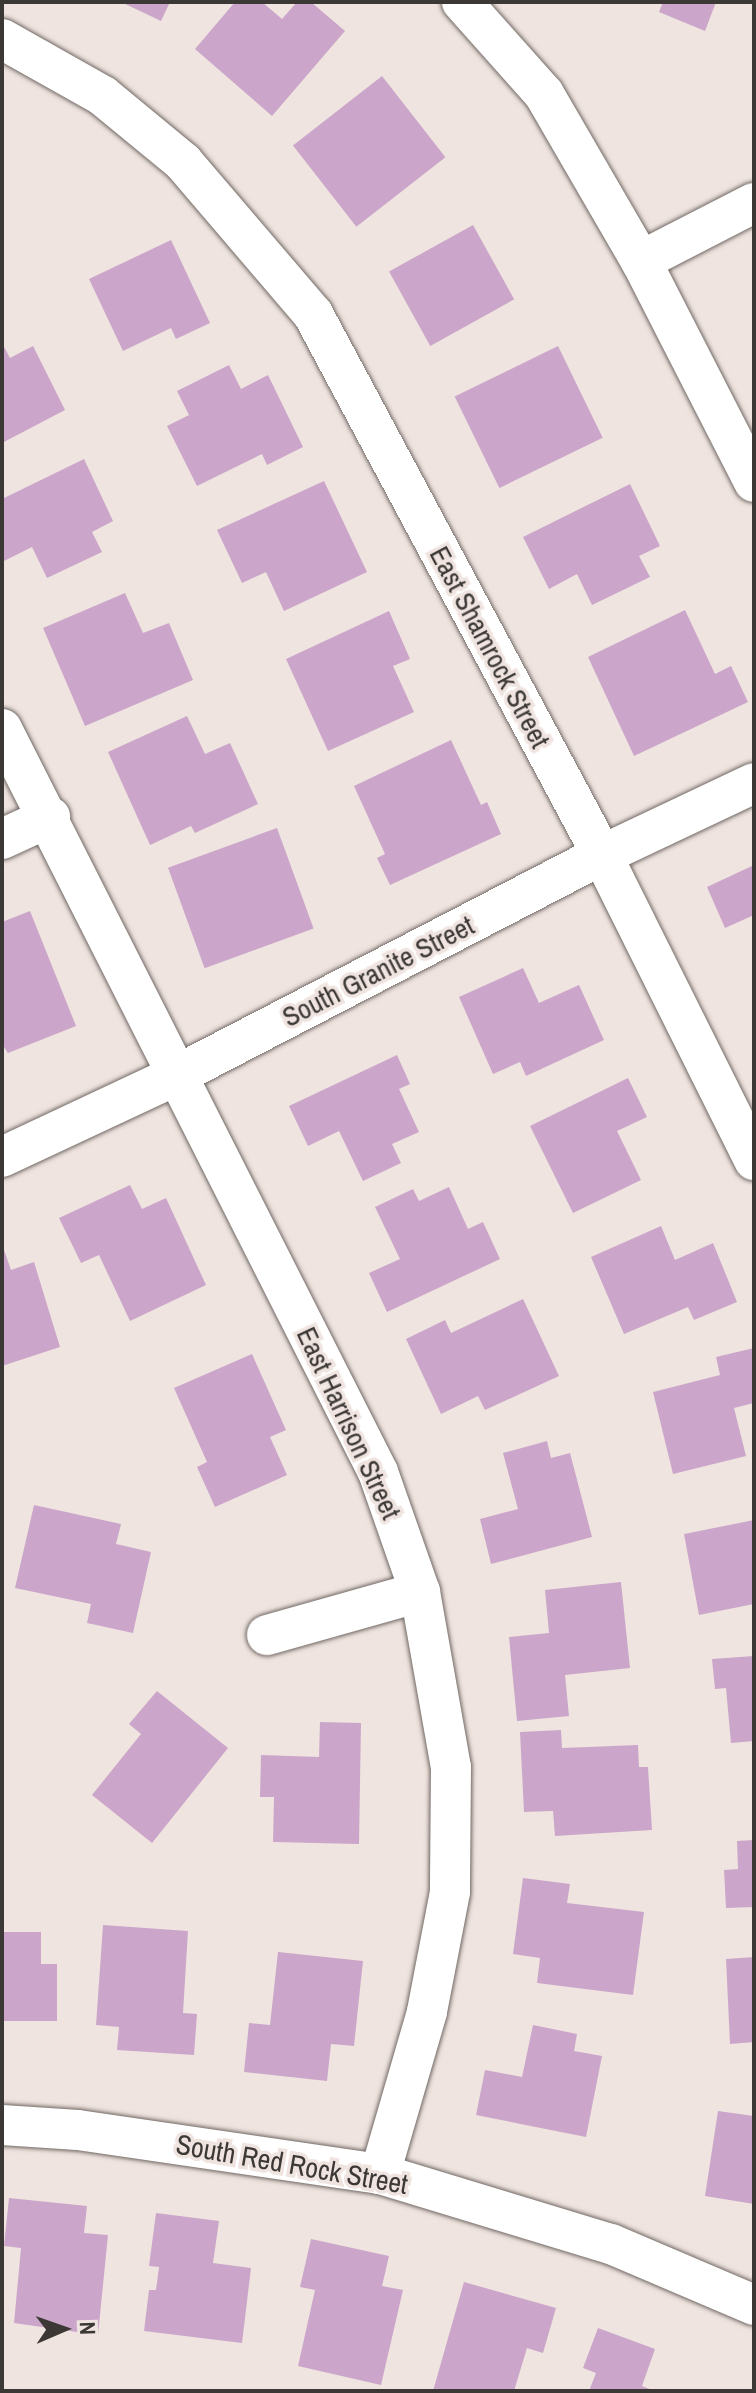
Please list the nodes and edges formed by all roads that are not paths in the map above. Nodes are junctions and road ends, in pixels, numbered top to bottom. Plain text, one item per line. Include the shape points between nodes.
1 (462, 2) edge
2 (2, 39) edge
3 (754, 203) edge
4 (641, 261) junction
5 (754, 482) edge
6 (2, 729) edge
7 (754, 783) edge
8 (50, 817) junction
9 (2, 839) edge
10 (602, 855) junction
11 (177, 1075) junction
12 (2, 1157) edge
13 (754, 1160) edge
14 (420, 1592) junction
15 (267, 1635) dead end
16 (2, 2125) edge
17 (380, 2174) junction
18 (754, 2305) edge

1 - 4 street via 544,94
2 - 10 street, East Shamrock Street via 103,96 183,162 313,314
3 - 4 street
4 - 5 street
6 - 8 street, East Harrison Street
7 - 10 street, South Granite Street
8 - 9 street
8 - 11 street, East Harrison Street
10 - 11 street, South Granite Street
10 - 13 street, East Shamrock Street
11 - 12 street, South Granite Street
11 - 14 street, East Harrison Street via 378,1472
14 - 15 street
14 - 17 street, East Harrison Street via 451,1767 450,1892 427,2012
16 - 17 street, South Red Rock Street via 78,2130
17 - 18 street, South Red Rock Street via 611,2244

